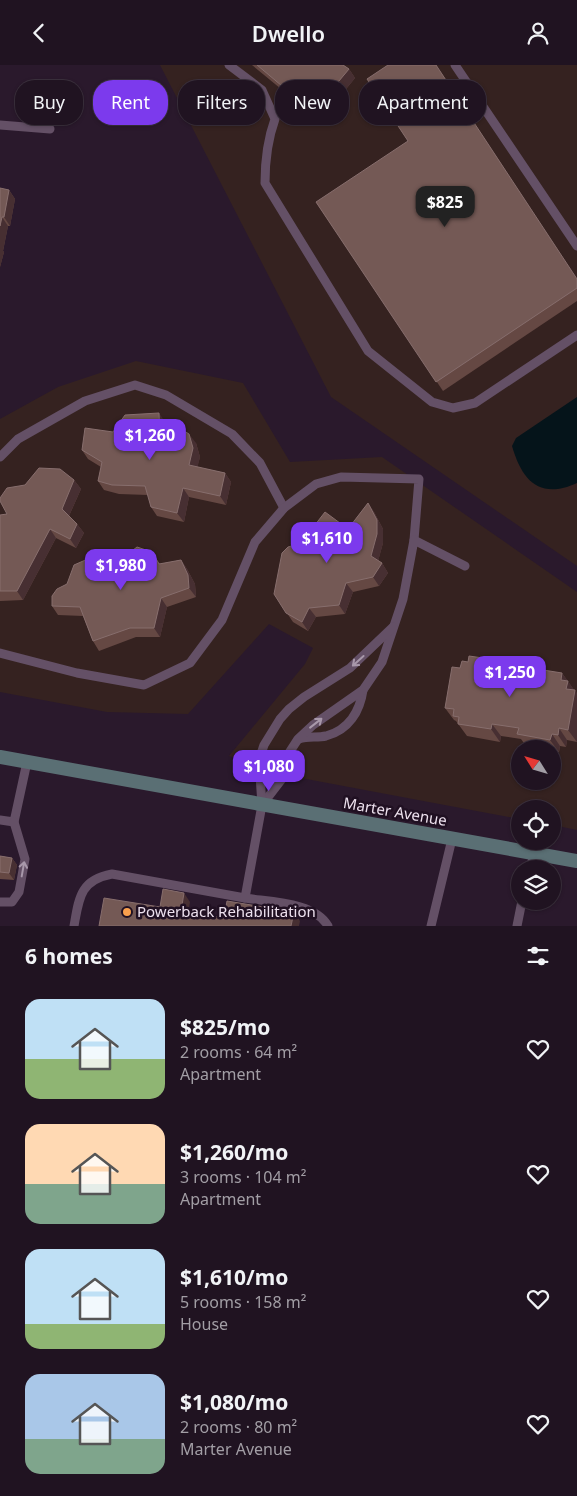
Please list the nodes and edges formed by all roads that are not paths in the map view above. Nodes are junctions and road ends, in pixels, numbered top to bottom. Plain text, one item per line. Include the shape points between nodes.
1 (228, 65) edge
2 (455, 65) edge
3 (0, 125) edge
4 (50, 129) dead end
5 (577, 246) edge
6 (577, 335) edge
7 (0, 457) edge
8 (284, 507) junction
9 (414, 541) junction
10 (465, 566) dead end
11 (393, 627) junction
12 (0, 653) edge
13 (363, 690) junction
14 (298, 739) junction
15 (0, 757) edge
16 (27, 762) junction
17 (262, 805) junction
18 (0, 820) edge
19 (14, 822) junction
20 (452, 839) junction
21 (534, 854) junction
22 (532, 860) edge
23 (577, 861) edge
24 (245, 898) junction
25 (0, 902) edge
26 (520, 910) edge
27 (74, 926) edge
28 (328, 926) edge
29 (431, 926) edge
30 (517, 926) edge

1 - 6 lane via 262,90 275,119 268,137 265,183 368,351 432,402 453,408 475,403
2 - 5 lane
3 - 4 lane
7 - 8 lane via 18,439 85,401 135,385 166,395 232,434 260,463
8 - 9 lane via 316,484 341,477 419,479
8 - 12 lane via 255,542 222,620 190,663 144,685 77,673
9 - 10 lane
9 - 11 lane via 403,599
11 - 13 lane via 382,662
11 -> 17 lane via 350,668 304,697 280,719 259,760
14 -> 13 lane
13 - 14 lane via 359,709 344,727 325,736
14 - 17 lane via 289,753 285,775
15 - 16 main road, Marter Avenue
16 - 17 main road, Marter Avenue
16 - 19 lane
17 - 20 main road, Marter Avenue
17 - 24 lane
18 - 19 lane
25 -> 19 lane via 12,902 19,893 25,859
20 - 21 main road, Marter Avenue
20 - 29 lane
21 - 22 lane
21 - 23 main road, Marter Avenue
24 - 27 lane via 112,874 92,881 85,888 79,897
24 - 28 lane via 306,908 317,913
26 - 30 lane

